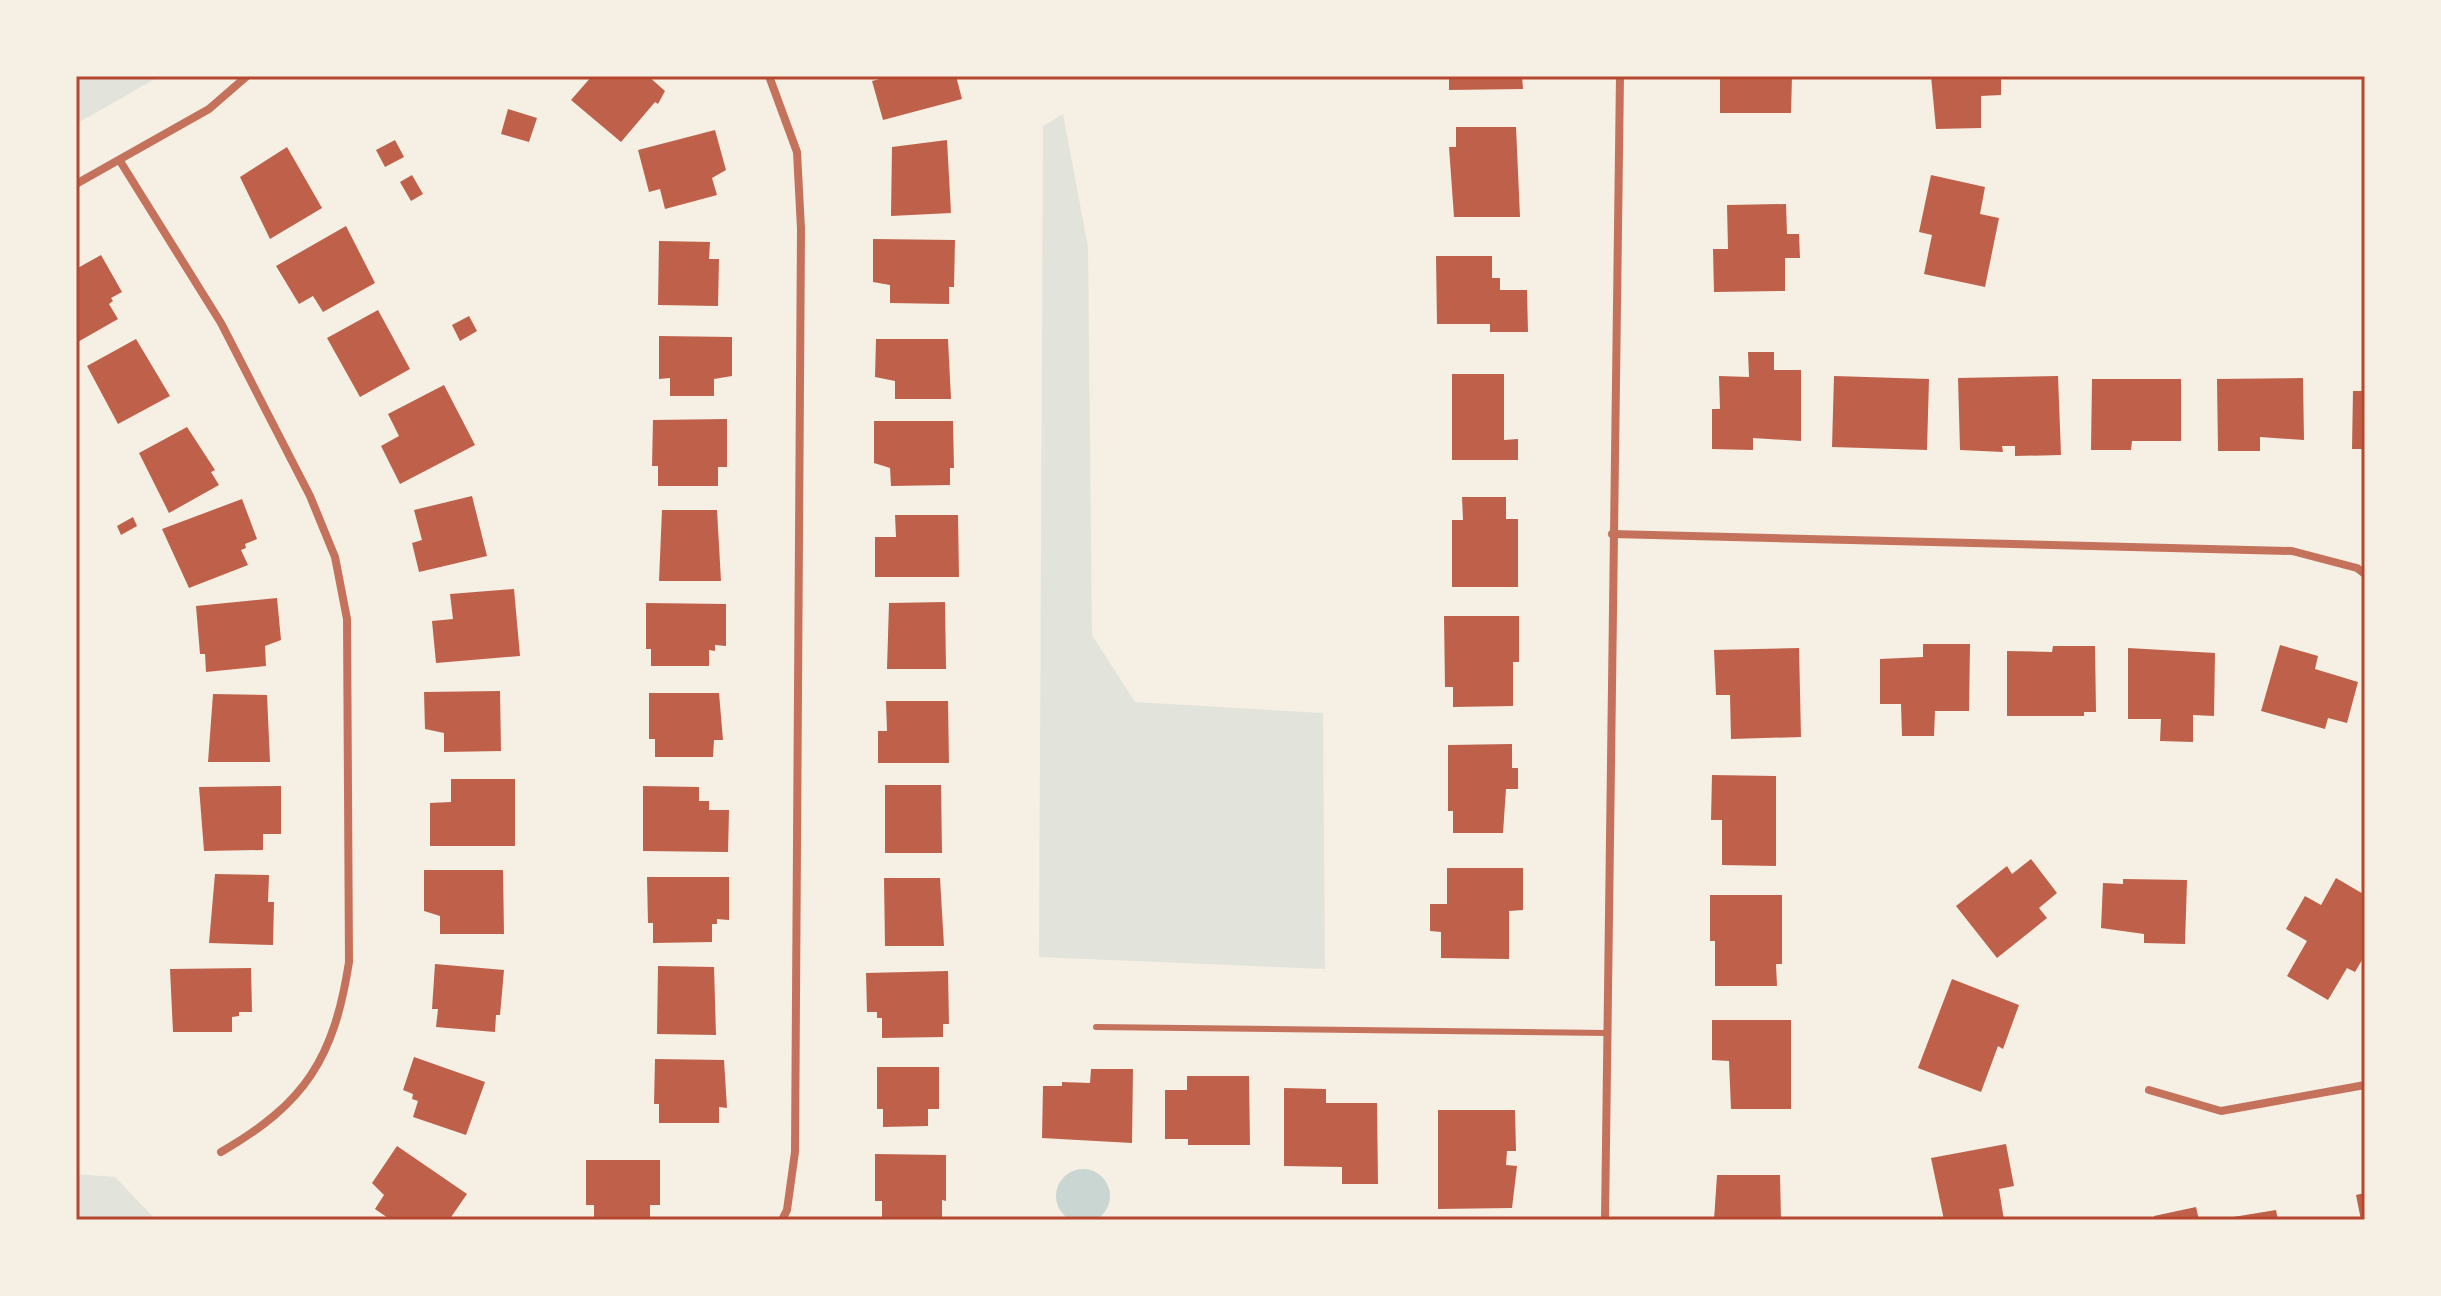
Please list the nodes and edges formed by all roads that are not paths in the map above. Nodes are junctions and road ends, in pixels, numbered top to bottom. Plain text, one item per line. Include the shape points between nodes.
1 (247, 76) edge
2 (769, 76) edge
3 (1620, 76) edge
4 (120, 161) junction
5 (76, 184) edge
6 (1612, 534) junction
7 (2365, 574) edge
8 (1096, 1027) dead end
9 (1607, 1033) junction
10 (2365, 1085) edge
11 (2149, 1090) dead end
12 (221, 1152) dead end
13 (782, 1220) edge
14 (1605, 1220) edge

1 - 4 street via 209,109
2 - 13 street via 797,152 801,229 795,1152
3 - 6 street
4 - 5 street
4 - 12 street via 221,323 310,496 335,557 347,619 349,962 342,1011 327,1052 297,1096 261,1129
6 - 7 street via 2292,551
6 - 9 street
8 - 9 lane
9 - 14 street
10 - 11 street via 2221,1111

